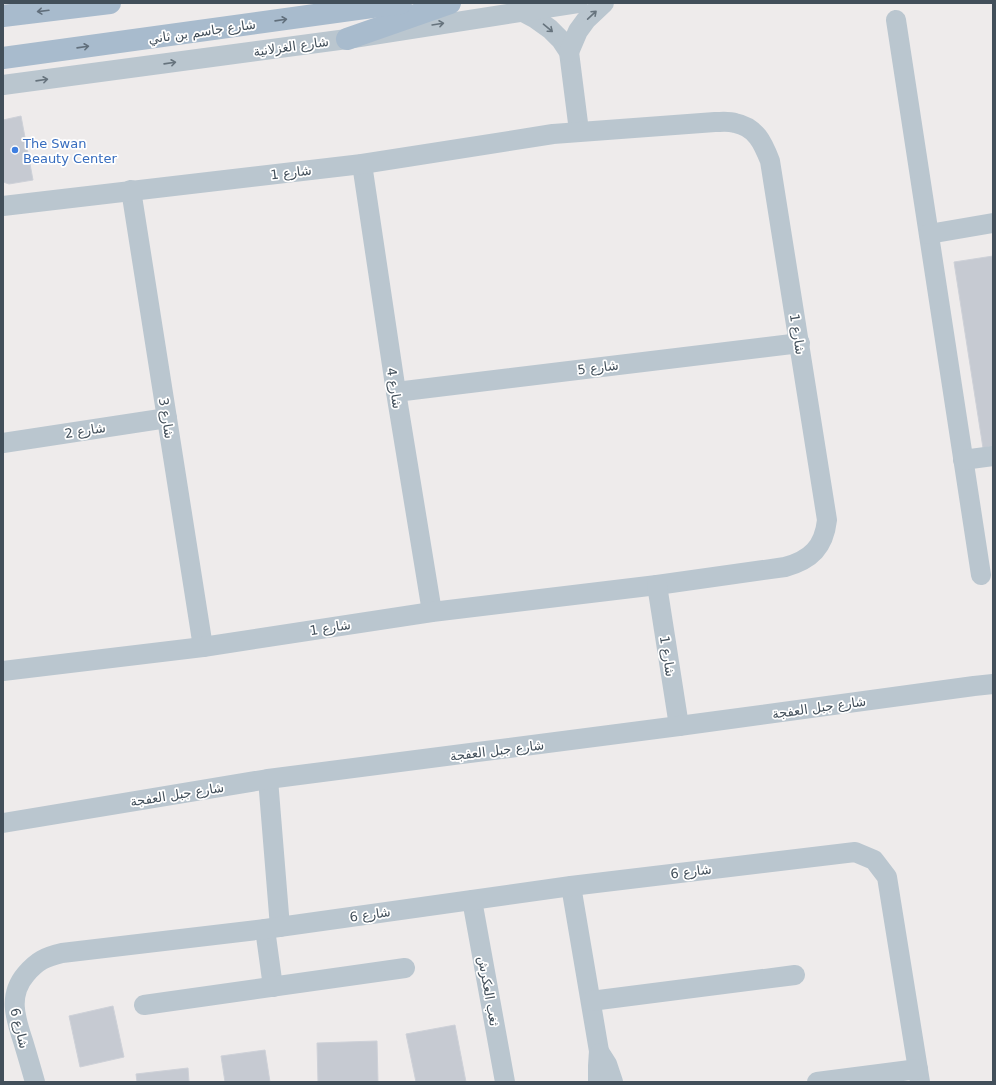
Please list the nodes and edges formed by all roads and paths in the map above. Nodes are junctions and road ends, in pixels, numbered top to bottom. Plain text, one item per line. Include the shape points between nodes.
1 (110, 3) edge
2 (401, 3) edge
3 (450, 3) edge
4 (578, 3) edge
5 (604, 3) edge
6 (521, 12) junction
7 (3, 16) edge
8 (896, 20) dead end
9 (347, 38) junction
10 (569, 52) junction
11 (3, 58) edge
12 (3, 86) edge
13 (579, 131) junction
14 (362, 164) junction
15 (131, 190) junction
16 (3, 206) edge
17 (993, 223) edge
18 (929, 234) junction
19 (800, 343) junction
20 (396, 392) junction
21 (167, 418) junction
22 (3, 443) edge
23 (993, 456) edge
24 (963, 460) junction
25 (981, 576) dead end
26 (657, 585) junction
27 (432, 612) junction
28 (203, 647) junction
29 (3, 671) edge
30 (993, 684) edge
31 (679, 726) junction
32 (268, 779) junction
33 (3, 823) edge
34 (571, 886) junction
35 (472, 900) junction
36 (272, 928) junction
37 (404, 968) dead end
38 (795, 975) dead end
39 (273, 987) junction
40 (591, 1002) junction
41 (144, 1005) dead end
42 (599, 1051) junction
43 (919, 1076) edge
44 (35, 1082) edge
45 (505, 1082) edge
46 (598, 1082) edge
47 (613, 1082) edge
48 (817, 1082) edge

1 -> 7 main road
11 -> 2 main road, شارع جاسم بن ثاني
3 - 9 main road
4 - 6 street, شارع الغزلانية
10 -> 5 street via 578,31
9 -> 6 street, شارع الغزلانية
6 -> 10 street via 550,29
8 - 18 street
12 -> 9 street, شارع الغزلانية
10 - 13 street
13 - 14 street, شارع 1
13 - 19 street, شارع 1 via 715,122 735,123 751,130 763,142 770,161
14 - 15 street, شارع 1
14 - 20 street, شارع 4
15 - 16 street, شارع 1
15 - 21 street, شارع 3
17 - 18 street
18 - 24 street
19 - 20 street, شارع 5
19 - 26 street, شارع 1 via 827,520 822,542 806,559 785,567
20 - 27 street, شارع 4
21 - 22 street, شارع 2
21 - 28 street, شارع 3
23 - 24 street
24 - 25 street
26 - 27 street, شارع 1
26 - 31 street, شارع 1
27 - 28 street, شارع 1
28 - 29 street, شارع 1
30 - 31 street, شارع جبل العفجة
31 - 32 street, شارع جبل العفجة
32 - 33 street, شارع جبل العفجة
32 - 36 street
34 - 35 street, شارع 6
34 - 40 street
34 - 43 street, شارع 6 via 841,853 855,852 874,860 887,877
35 - 36 street, شارع 6
35 - 45 street, ثغب العكرش
36 - 39 street
36 - 44 street, شارع 6 via 46,956 32,966 22,978 17,986 14,1004
37 - 39 street
38 - 40 street
39 - 41 street
40 - 42 street
42 - 46 street
42 - 47 street
43 - 48 street

